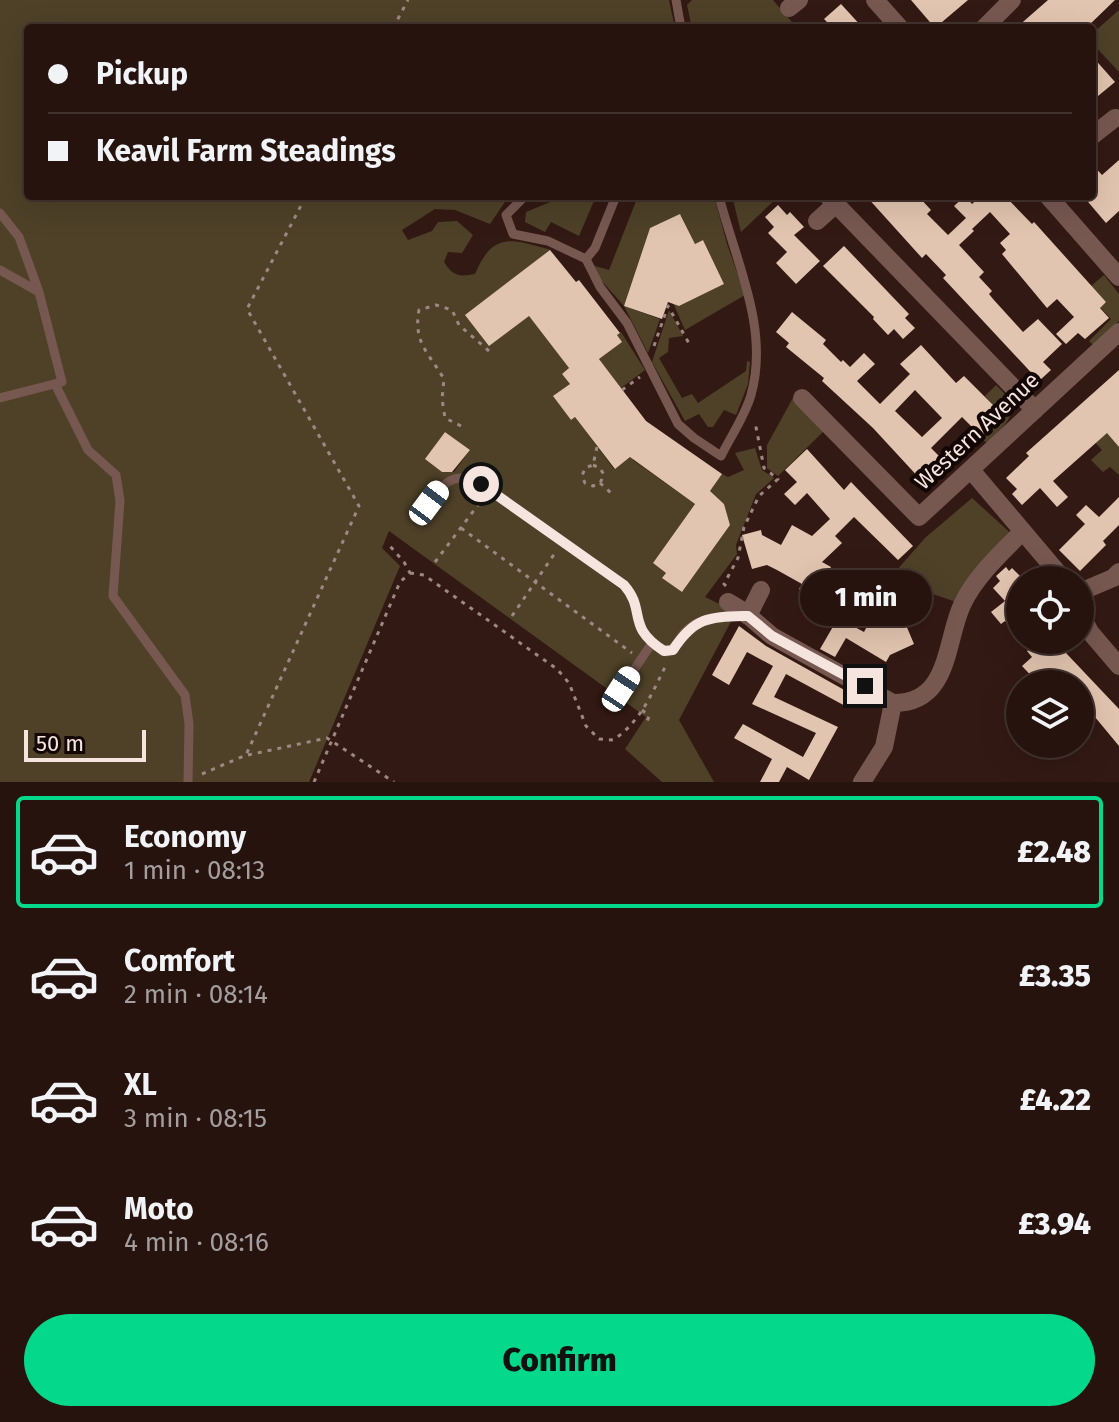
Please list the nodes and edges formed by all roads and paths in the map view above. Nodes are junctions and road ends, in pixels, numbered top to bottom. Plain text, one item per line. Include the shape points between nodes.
1 (408, 0) edge
2 (676, 0) edge
3 (875, 0) edge
4 (1012, 0) edge
5 (395, 24) edge
6 (680, 24) edge
7 (896, 24) edge
8 (988, 24) edge
9 (1115, 118) dead end
10 (1096, 133) edge
11 (304, 200) edge
12 (521, 200) edge
13 (614, 200) edge
14 (720, 200) edge
15 (832, 200) edge
16 (1052, 200) edge
17 (0, 213) edge
18 (817, 221) dead end
19 (586, 259) junction
20 (0, 270) edge
21 (1119, 277) edge
22 (39, 292) junction
23 (1119, 332) edge
24 (962, 334) junction
25 (691, 347) dead end
26 (947, 348) dead end
27 (489, 351) dead end
28 (648, 367) junction
29 (55, 384) junction
30 (622, 390) dead end
31 (0, 398) edge
32 (802, 398) dead end
33 (750, 399) junction
34 (1035, 410) junction
35 (461, 426) dead end
36 (597, 447) dead end
37 (578, 461) dead end
38 (593, 465) junction
39 (585, 468) junction
40 (971, 470) junction
41 (600, 483) junction
42 (490, 490) junction
43 (611, 493) dead end
44 (429, 503) dead end
45 (461, 528) junction
46 (1022, 532) junction
47 (564, 542) junction
48 (389, 545) dead end
49 (435, 562) dead end
50 (1052, 566) edge
51 (1119, 572) edge
52 (410, 573) junction
53 (535, 582) junction
54 (1094, 586) edge
55 (761, 590) dead end
56 (728, 602) joint
57 (512, 616) dead end
58 (748, 616) junction
59 (1094, 637) edge
60 (652, 643) junction
61 (670, 652) junction
62 (641, 659) junction
63 (1119, 666) edge
64 (621, 689) dead end
65 (893, 703) junction
66 (642, 710) junction
67 (646, 725) dead end
68 (246, 755) junction
69 (188, 781) edge
70 (314, 782) edge
71 (394, 782) edge
72 (862, 782) edge

1 - 5 path
2 - 6 lane
3 - 7 street
4 - 8 street
9 - 10 street
11 - 68 path via 247,309 359,506
12 - 19 lane via 506,215 513,234 548,241
13 - 19 lane
14 - 33 lane via 757,343
15 - 18 street
15 - 24 street
16 - 21 street
17 - 22 lane via 19,237
19 - 28 lane
20 - 22 lane
22 - 29 lane via 62,382
23 - 34 street, Western Avenue
24 - 26 street
24 - 34 street
25 - 28 path via 668,306
27 - 35 path via 459,325 452,310 436,305 419,310 419,342 444,379 445,418
28 - 30 path
28 - 33 lane via 678,424 721,456
29 - 31 lane
29 - 69 lane via 88,450 116,475 120,501 113,596 185,695
32 - 40 street, Western Avenue via 919,517
33 - 56 path via 764,468 778,479 759,496 744,527 738,558 724,584 730,591
34 - 40 street, Western Avenue
36 - 38 path
37 - 39 path
38 - 39 path
38 - 41 path via 604,475
39 - 41 path via 585,483
40 - 46 street
41 - 43 path
42 - 44 lane via 458,477
42 - 45 path
42 - 47 lane
45 - 49 path
45 - 53 path
46 - 50 street
46 - 65 street via 962,604 943,670 930,690 911,701
47 - 53 path
47 - 60 lane via 624,585 641,630
48 - 52 path
51 - 54 street
52 - 66 path via 424,575 548,661 569,683 586,726 599,739 619,736
52 - 70 path via 400,582
53 - 57 path
53 - 62 path
55 - 58 street
56 - 58 street
58 - 61 lane via 696,623
58 - 65 street via 772,636
59 - 63 street
60 - 61 lane
60 - 62 lane
61 - 66 path
62 - 64 lane
65 - 72 street via 884,747
66 - 67 path via 649,716
68 - 69 path
68 - 71 path via 327,738

